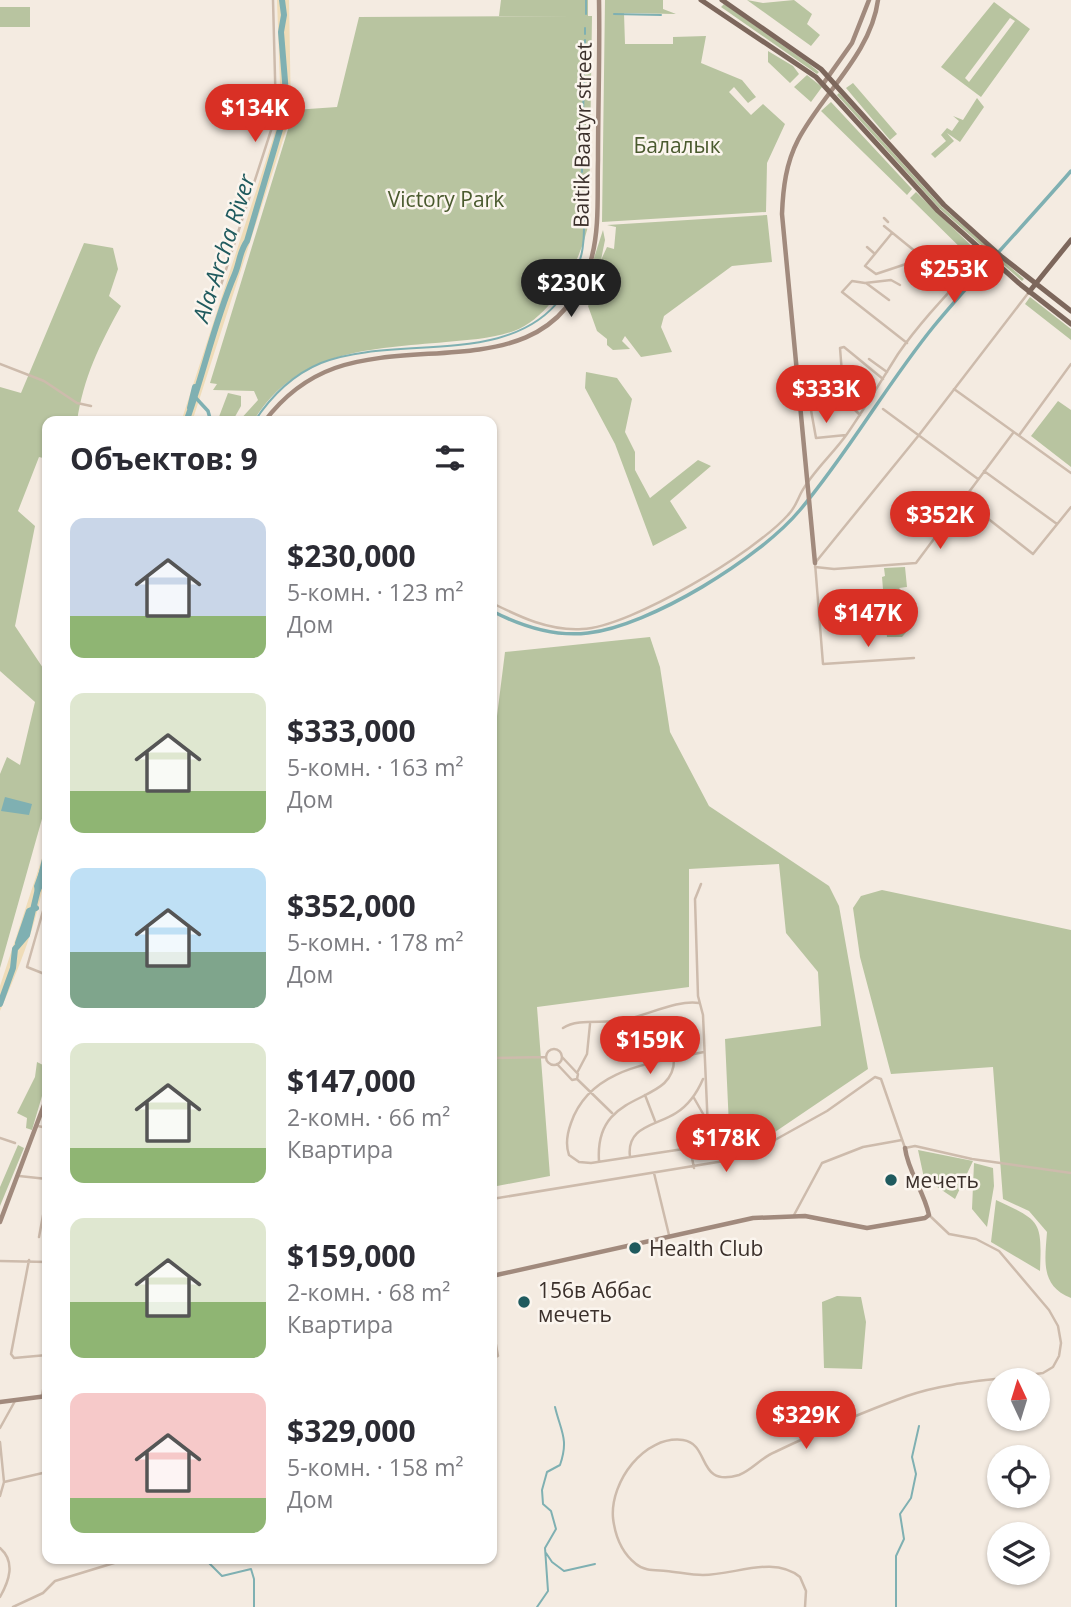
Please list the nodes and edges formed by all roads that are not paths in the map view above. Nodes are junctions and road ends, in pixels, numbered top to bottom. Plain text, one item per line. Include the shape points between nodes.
1 (273, 0) edge
2 (599, 0) edge
3 (701, 0) edge
4 (720, 0) edge
5 (869, 0) edge
6 (878, 0) edge
7 (713, 6) junction
8 (864, 20) junction
9 (871, 23) junction
10 (829, 77) junction
11 (823, 84) junction
12 (837, 84) junction
13 (830, 91) junction
14 (884, 218) dead end
15 (888, 222) dead end
16 (884, 226) dead end
17 (892, 233) junction
18 (1071, 240) edge
19 (867, 247) dead end
20 (875, 254) junction
21 (986, 254) junction
22 (865, 283) junction
23 (1036, 284) junction
24 (221, 285) dead end
25 (900, 285) dead end
26 (1029, 292) junction
27 (888, 300) dead end
28 (1071, 311) edge
29 (1071, 324) edge
30 (906, 343) junction
31 (869, 359) dead end
32 (0, 363) edge
33 (1071, 364) edge
34 (887, 372) junction
35 (883, 379) junction
36 (954, 389) junction
37 (91, 407) dead end
38 (883, 409) dead end
39 (811, 410) dead end
40 (860, 415) junction
41 (270, 416) edge
42 (1013, 433) junction
43 (1020, 433) junction
44 (846, 435) junction
45 (919, 435) junction
46 (985, 471) junction
47 (1071, 473) edge
48 (978, 479) junction
49 (808, 484) junction
50 (963, 499) junction
51 (1071, 507) edge
52 (1057, 524) junction
53 (815, 565) junction
54 (497, 606) edge
55 (915, 658) dead end
56 (701, 884) dead end
57 (42, 914) edge
58 (42, 973) edge
59 (699, 1003) junction
60 (590, 1024) junction
61 (563, 1028) dead end
62 (704, 1052) junction
63 (546, 1057) junction
64 (562, 1057) junction
65 (497, 1058) edge
66 (674, 1059) junction
67 (557, 1064) junction
68 (577, 1073) junction
69 (704, 1075) junction
70 (577, 1079) junction
71 (590, 1092) junction
72 (645, 1095) junction
73 (693, 1097) junction
74 (42, 1113) edge
75 (613, 1114) junction
76 (706, 1119) junction
77 (656, 1122) junction
78 (38, 1126) junction
79 (42, 1127) edge
80 (0, 1138) edge
81 (902, 1140) junction
82 (15, 1143) dead end
83 (690, 1148) junction
84 (905, 1148) junction
85 (630, 1157) junction
86 (599, 1161) junction
87 (694, 1168) junction
88 (654, 1172) junction
89 (1071, 1172) edge
90 (19, 1176) junction
91 (1071, 1178) edge
92 (42, 1179) edge
93 (497, 1198) edge
94 (794, 1215) junction
95 (929, 1215) junction
96 (42, 1221) edge
97 (0, 1222) edge
98 (669, 1235) junction
99 (39, 1237) dead end
100 (29, 1260) junction
101 (0, 1261) edge
102 (42, 1261) edge
103 (497, 1275) edge
104 (42, 1355) edge
105 (42, 1397) edge
106 (15, 1401) junction
107 (0, 1402) edge
108 (0, 1428) edge
109 (0, 1442) edge
110 (3, 1468) junction
111 (42, 1473) edge
112 (14, 1479) junction
113 (4, 1482) junction
114 (0, 1496) edge
115 (0, 1548) edge
116 (111, 1564) edge
117 (0, 1597) edge
118 (13, 1607) edge
119 (805, 1607) edge

1 - 24 street via 276,115
2 - 41 street, Baitik Baatyr street via 596,239 584,278 567,304 536,332 505,346 336,368 295,390
3 - 7 main road
4 - 7 main road
4 - 10 main road
5 - 8 street
6 - 9 street
7 - 11 main road
8 - 9 street
8 - 10 street
9 - 12 street
10 - 11 street
10 - 12 main road
11 - 13 main road
12 - 13 street
12 - 23 main road via 944,205
13 - 21 main road via 938,211
13 - 49 street via 798,140 783,191
14 - 15 street
16 - 17 street
17 - 20 street
17 - 20 street via 916,252 906,264 876,274 865,266
18 - 23 main road
19 - 20 street
21 - 26 main road
21 - 30 street
22 - 25 street via 891,280
22 - 27 street
22 - 30 street via 849,282 842,292
23 - 26 main road
23 - 28 main road
26 - 29 main road
26 - 36 street
30 - 34 street
31 - 34 street
32 - 37 street
33 - 43 street
34 - 35 street
35 - 40 street
35 - 40 street via 849,350 840,348 844,399
36 - 42 street
36 - 45 street
38 - 45 street
39 - 44 street via 816,438
40 - 44 street
42 - 43 street
42 - 46 street
43 - 47 street
44 - 49 street
45 - 48 street
45 - 53 street
46 - 48 street
46 - 52 street
48 - 50 street
49 - 53 street
49 - 54 street via 788,516 746,549 667,597 608,624 582,629 545,625
50 - 52 street via 1033,554
50 - 53 street via 916,563 834,569
51 - 52 street
53 - 55 street via 823,664
56 - 59 street via 695,899
57 - 58 street via 27,967
59 - 60 street via 678,1003 654,1014
59 - 62 street
60 - 61 street
60 - 68 street via 587,1054
62 - 66 street
62 - 69 street
63 - 64 street via 554,1049
63 - 65 street
63 - 67 street
64 - 67 street
64 - 68 street
66 - 71 street via 620,1072
66 - 72 street via 665,1084
67 - 70 street via 572,1080
68 - 70 street
69 - 73 street
69 - 76 street
70 - 71 street
71 - 75 street
71 - 86 street via 572,1119 566,1146 579,1163
72 - 75 street
72 - 77 street
73 - 76 street
73 - 77 street via 676,1113
74 - 78 street
75 - 86 street via 600,1139
76 - 83 street via 706,1138
77 - 85 street via 632,1137
78 - 79 street
78 - 90 street
80 - 82 street
81 - 84 street
81 - 87 street via 881,1079 875,1077 773,1141 730,1160
81 - 94 street via 863,1146 822,1163
83 - 85 street
83 - 87 street
84 - 89 street
84 - 95 street
85 - 86 street
87 - 88 street
88 - 93 street
88 - 98 street
89 - 91 street
90 - 92 street
90 - 97 street
94 - 95 street via 867,1228
94 - 98 street via 753,1218
95 - 119 street via 949,1234 976,1239 999,1251 1049,1310 1061,1343 1053,1367 1043,1373 910,1395 771,1453 740,1474 712,1474 697,1448 686,1440 671,1440 642,1453 623,1476 615,1499 618,1540 644,1569 703,1575 778,1566 800,1577 806,1591
96 - 99 street
98 - 103 street
100 - 101 street
100 - 102 street
100 - 104 street via 11,1354 13,1358
105 - 106 street
106 - 107 street
106 - 108 street
109 - 110 street
110 - 112 street
110 - 113 street
111 - 112 street
112 - 113 street
113 - 114 street
115 - 117 street via 10,1571
116 - 118 street via 55,1581 43,1593

